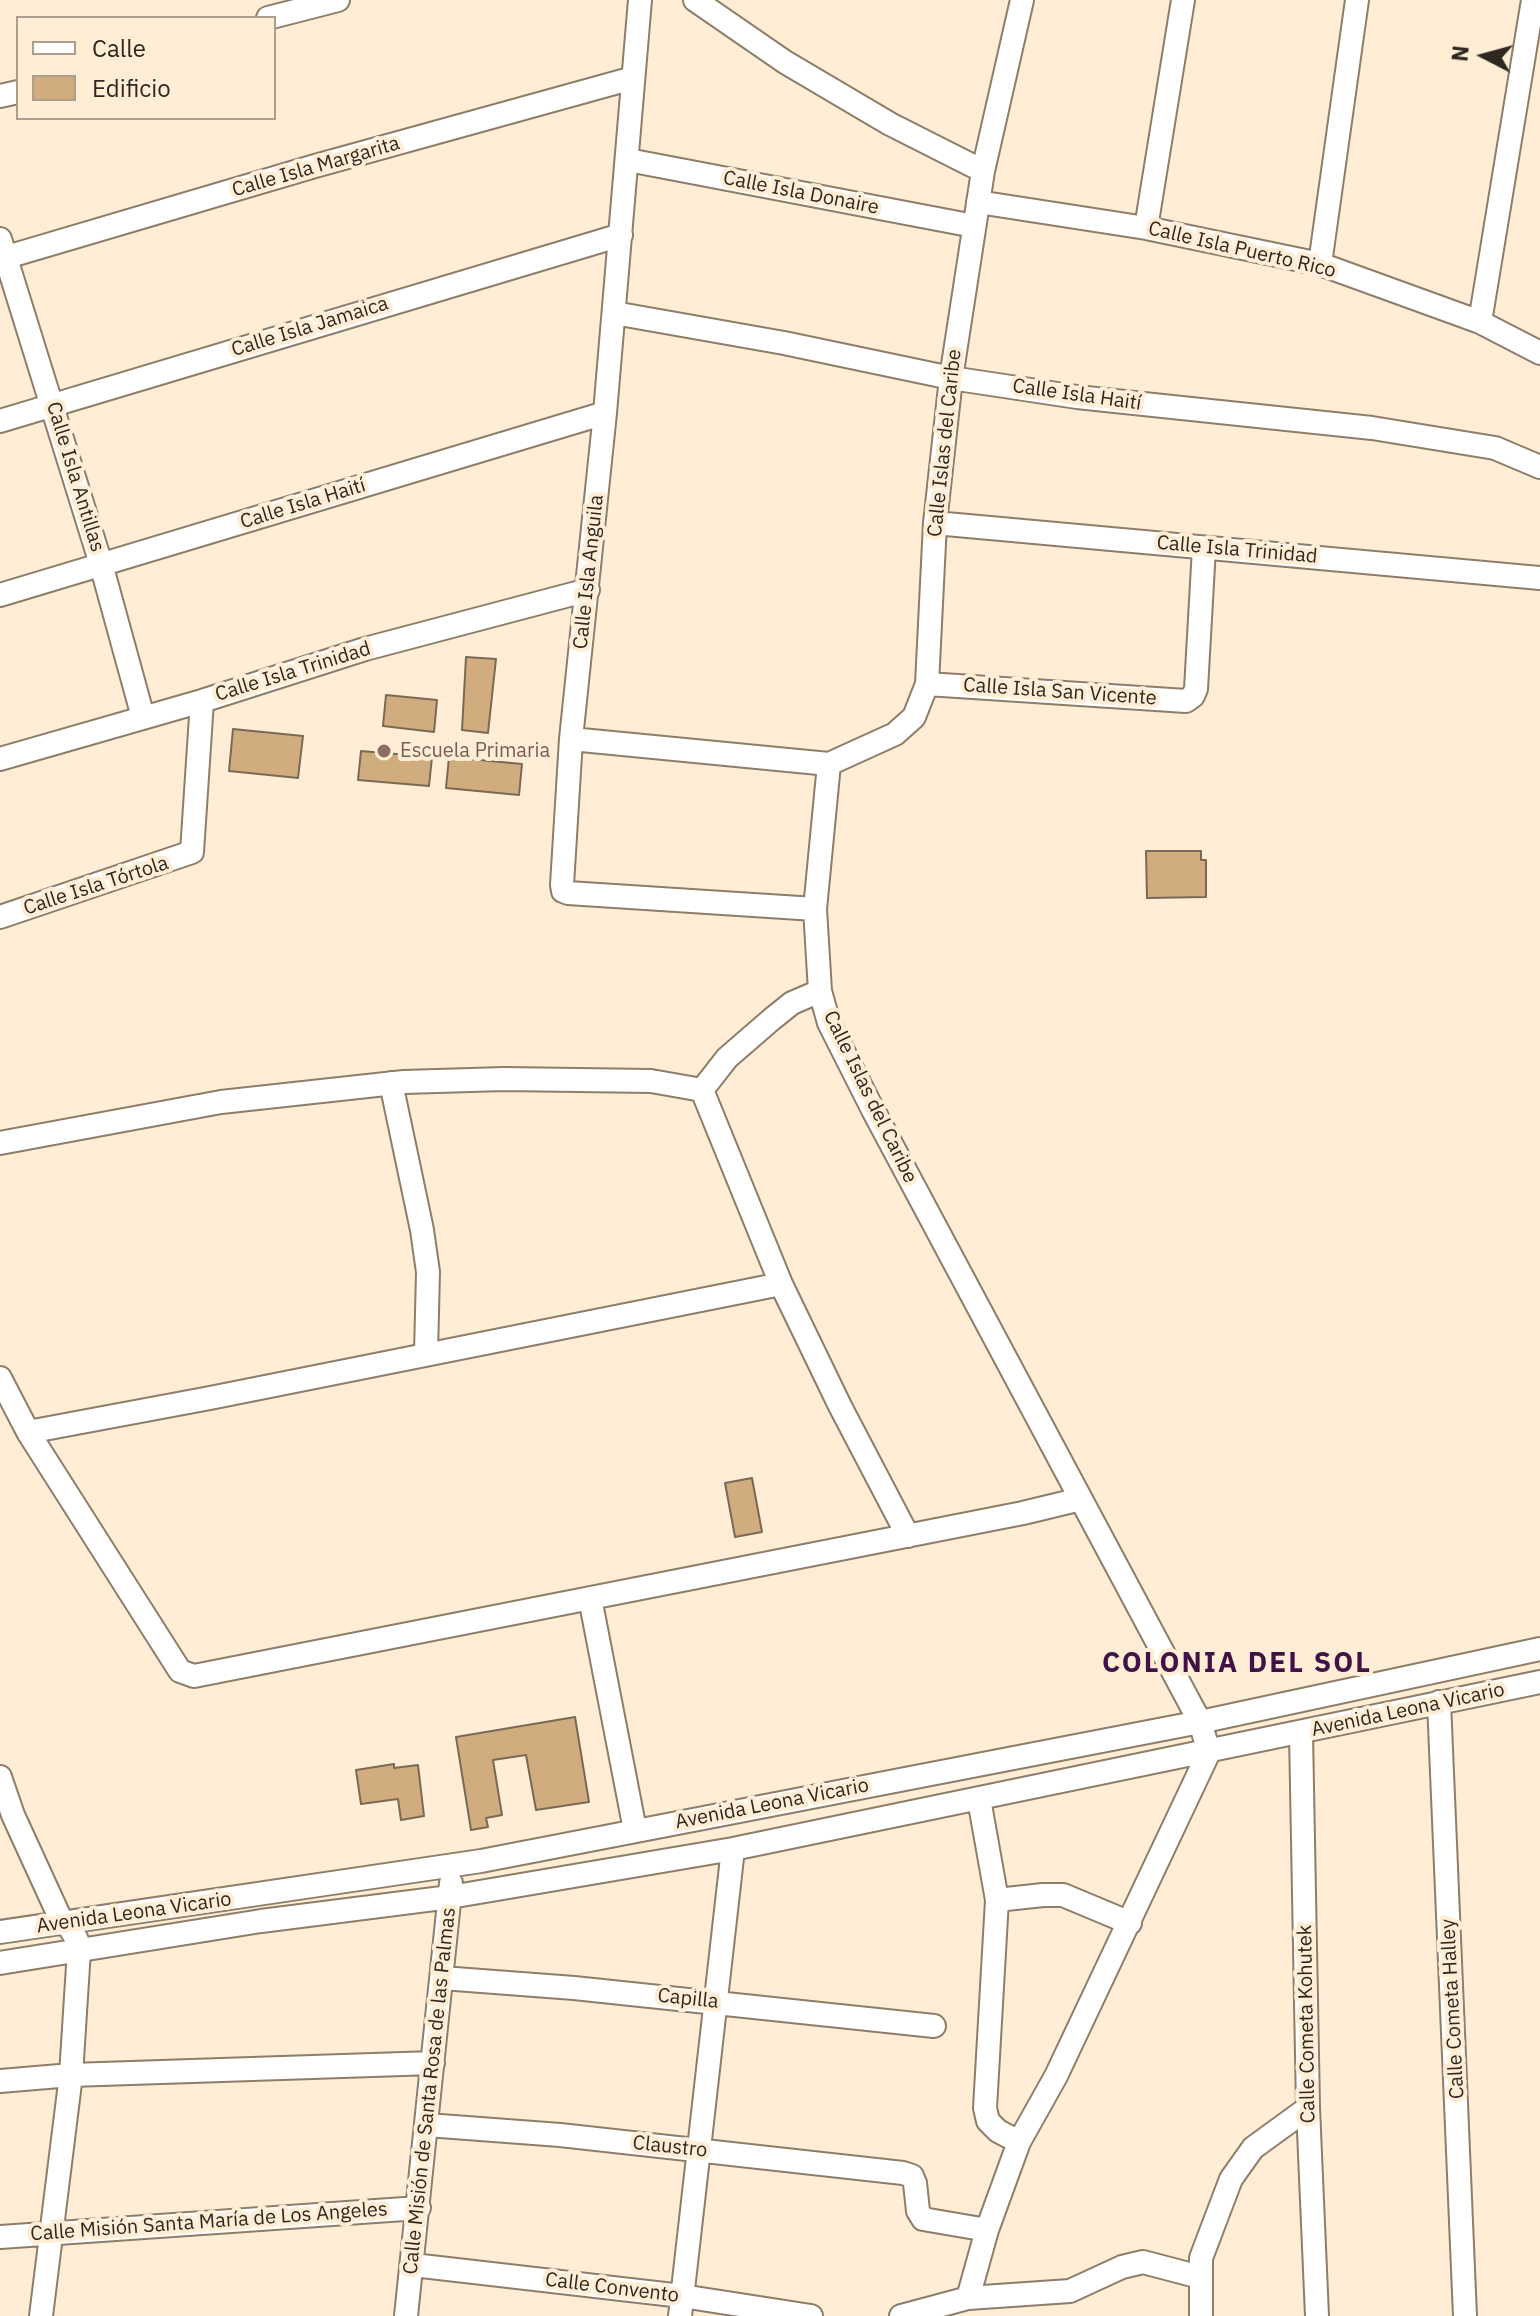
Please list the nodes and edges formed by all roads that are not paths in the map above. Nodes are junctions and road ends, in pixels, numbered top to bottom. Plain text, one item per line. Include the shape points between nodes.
1 (338, 0) edge
2 (640, 0) edge
3 (695, 0) edge
4 (1022, 0) edge
5 (1183, 0) edge
6 (1357, 0) edge
7 (1533, 0) edge
8 (276, 16) edge
9 (633, 78) junction
10 (628, 160) junction
11 (983, 171) junction
12 (978, 202) junction
13 (974, 226) junction
14 (1146, 228) junction
15 (621, 235) junction
16 (2, 252) edge
17 (1320, 264) junction
18 (614, 313) junction
19 (1480, 322) junction
20 (1540, 353) edge
21 (951, 378) junction
22 (54, 405) junction
23 (605, 413) junction
24 (0, 421) edge
25 (1540, 467) edge
26 (935, 523) junction
27 (1204, 548) junction
28 (101, 564) junction
29 (1540, 578) edge
30 (588, 590) junction
31 (0, 595) edge
32 (927, 684) junction
33 (202, 701) junction
34 (143, 717) junction
35 (571, 739) junction
36 (0, 759) edge
37 (829, 764) junction
38 (815, 909) junction
39 (0, 917) edge
40 (820, 991) junction
41 (391, 1083) junction
42 (702, 1090) junction
43 (0, 1143) edge
44 (781, 1284) junction
45 (426, 1353) junction
46 (0, 1378) edge
47 (28, 1432) junction
48 (1081, 1499) junction
49 (908, 1536) junction
50 (590, 1598) junction
51 (1540, 1649) edge
52 (1540, 1682) edge
53 (1439, 1702) junction
54 (1200, 1722) junction
55 (1301, 1733) junction
56 (1209, 1752) junction
57 (0, 1777) edge
58 (979, 1799) junction
59 (635, 1830) junction
60 (733, 1849) junction
61 (453, 1866) junction
62 (450, 1897) junction
63 (997, 1900) junction
64 (62, 1922) junction
65 (1130, 1923) junction
66 (0, 1932) edge
67 (79, 1950) junction
68 (0, 1963) edge
69 (442, 1978) junction
70 (716, 2002) junction
71 (934, 2026) dead end
72 (433, 2063) junction
73 (71, 2075) junction
74 (0, 2081) edge
75 (1308, 2108) junction
76 (427, 2125) junction
77 (1019, 2142) junction
78 (699, 2150) junction
79 (419, 2208) junction
80 (987, 2230) junction
81 (51, 2233) junction
82 (0, 2237) edge
83 (413, 2265) junction
84 (1200, 2277) junction
85 (968, 2298) junction
86 (681, 2306) edge
87 (41, 2316) edge
88 (406, 2316) edge
89 (811, 2316) edge
90 (901, 2316) edge
91 (1201, 2316) edge
92 (1317, 2316) edge
93 (1465, 2316) edge

1 - 8 street
2 - 9 street, Calle Isla Anguila
3 - 11 street via 785,62
4 - 11 street, Calle Islas del Caribe
5 - 14 street
6 - 17 street
7 - 19 street
9 - 10 street, Calle Isla Anguila
9 - 16 street, Calle Isla Margarita
10 - 13 street, Calle Isla Donaire
10 - 15 street, Calle Isla Anguila
11 - 12 street, Calle Islas del Caribe
12 - 13 street, Calle Islas del Caribe
12 - 14 street, Calle Isla Puerto Rico
13 - 21 street, Calle Islas del Caribe
14 - 17 street, Calle Isla Puerto Rico
15 - 18 street, Calle Isla Anguila
15 - 22 street, Calle Isla Jamaica
16 - 22 street, Calle Isla Antillas
17 - 19 street, Calle Isla Puerto Rico
18 - 21 street, Calle Isla Haití
18 - 23 street, Calle Isla Anguila
19 - 20 street, Calle Isla Puerto Rico
21 - 25 street, Calle Isla Haití via 1077,397 1372,428 1495,448
21 - 26 street, Calle Islas del Caribe
22 - 24 street, Calle Isla Jamaica
22 - 28 street, Calle Isla Antillas
23 - 28 street, Calle Isla Haití
23 - 30 street, Calle Isla Anguila
26 - 27 street, Calle Isla Trinidad
26 - 32 street, Calle Islas del Caribe
27 - 29 street, Calle Isla Trinidad
27 - 32 street, Calle Isla San Vicente via 1196,689 1186,701
28 - 31 street, Calle Isla Haití
28 - 34 street, Calle Isla Antillas
30 - 33 street, Calle Isla Trinidad via 365,649
30 - 35 street, Calle Isla Anguila
32 - 37 street, Calle Islas del Caribe via 914,717 895,734
33 - 34 street, Calle Isla Trinidad
33 - 39 street, Calle Isla Tórtola via 192,852
34 - 36 street, Calle Isla Trinidad
35 - 37 street
35 - 38 street, Calle Isla Anguila via 563,891
37 - 38 street, Calle Islas del Caribe
38 - 40 street, Calle Islas del Caribe
40 - 42 street via 772,1019 727,1058
40 - 48 street, Calle Islas del Caribe via 829,1023 873,1110
41 - 42 street via 651,1081
41 - 43 street via 221,1102
41 - 45 street via 428,1272
42 - 44 street
44 - 45 street
44 - 49 street
45 - 47 street
46 - 47 street
47 - 50 street via 180,1671 194,1676
48 - 49 street
48 - 54 street, Calle Islas del Caribe
49 - 50 street
50 - 59 street
51 - 54 street, Avenida Leona Vicario
52 - 53 street, Avenida Leona Vicario
53 - 55 street, Avenida Leona Vicario
53 - 93 street, Calle Cometa Halley
54 - 56 street, Calle Islas del Caribe
54 - 59 street, Avenida Leona Vicario
55 - 56 street, Avenida Leona Vicario
55 - 75 street, Calle Cometa Kohutek
56 - 58 street, Avenida Leona Vicario
56 - 65 street
57 - 64 street
58 - 60 street, Avenida Leona Vicario
58 - 63 street
59 - 61 street, Avenida Leona Vicario
60 - 62 street, Avenida Leona Vicario
60 - 70 street
61 - 62 street, Calle Misión de Santa Rosa de las Palmas
61 - 64 street, Avenida Leona Vicario
62 - 67 street, Avenida Leona Vicario
62 - 69 street, Calle Misión de Santa Rosa de las Palmas
63 - 65 street via 1063,1895
63 - 77 street via 985,2108 998,2131
64 - 66 street, Avenida Leona Vicario
64 - 67 street
65 - 77 street
67 - 68 street, Avenida Leona Vicario
67 - 73 street
69 - 70 street, Capilla
69 - 72 street, Calle Misión de Santa Rosa de las Palmas
70 - 71 street, Capilla
70 - 78 street
72 - 73 street
72 - 76 street, Calle Misión de Santa Rosa de las Palmas
73 - 74 street
73 - 81 street
75 - 84 street via 1253,2148 1231,2179 1201,2258
75 - 92 street, Calle Cometa Kohutek
76 - 78 street, Claustro
76 - 79 street, Calle Misión de Santa Rosa de las Palmas
77 - 80 street
78 - 80 street, Claustro via 903,2173 912,2176 923,2219
78 - 86 street
79 - 81 street, Calle Misión Santa María de Los Angeles
79 - 83 street, Calle Misión de Santa Rosa de las Palmas
80 - 85 street
81 - 82 street, Calle Misión Santa María de Los Angeles
81 - 87 street
83 - 86 street, Calle Convento
83 - 88 street, Calle Misión de Santa Rosa de las Palmas
84 - 85 street via 1143,2262 1070,2291
84 - 91 street
85 - 90 street
86 - 89 street, Calle Convento

